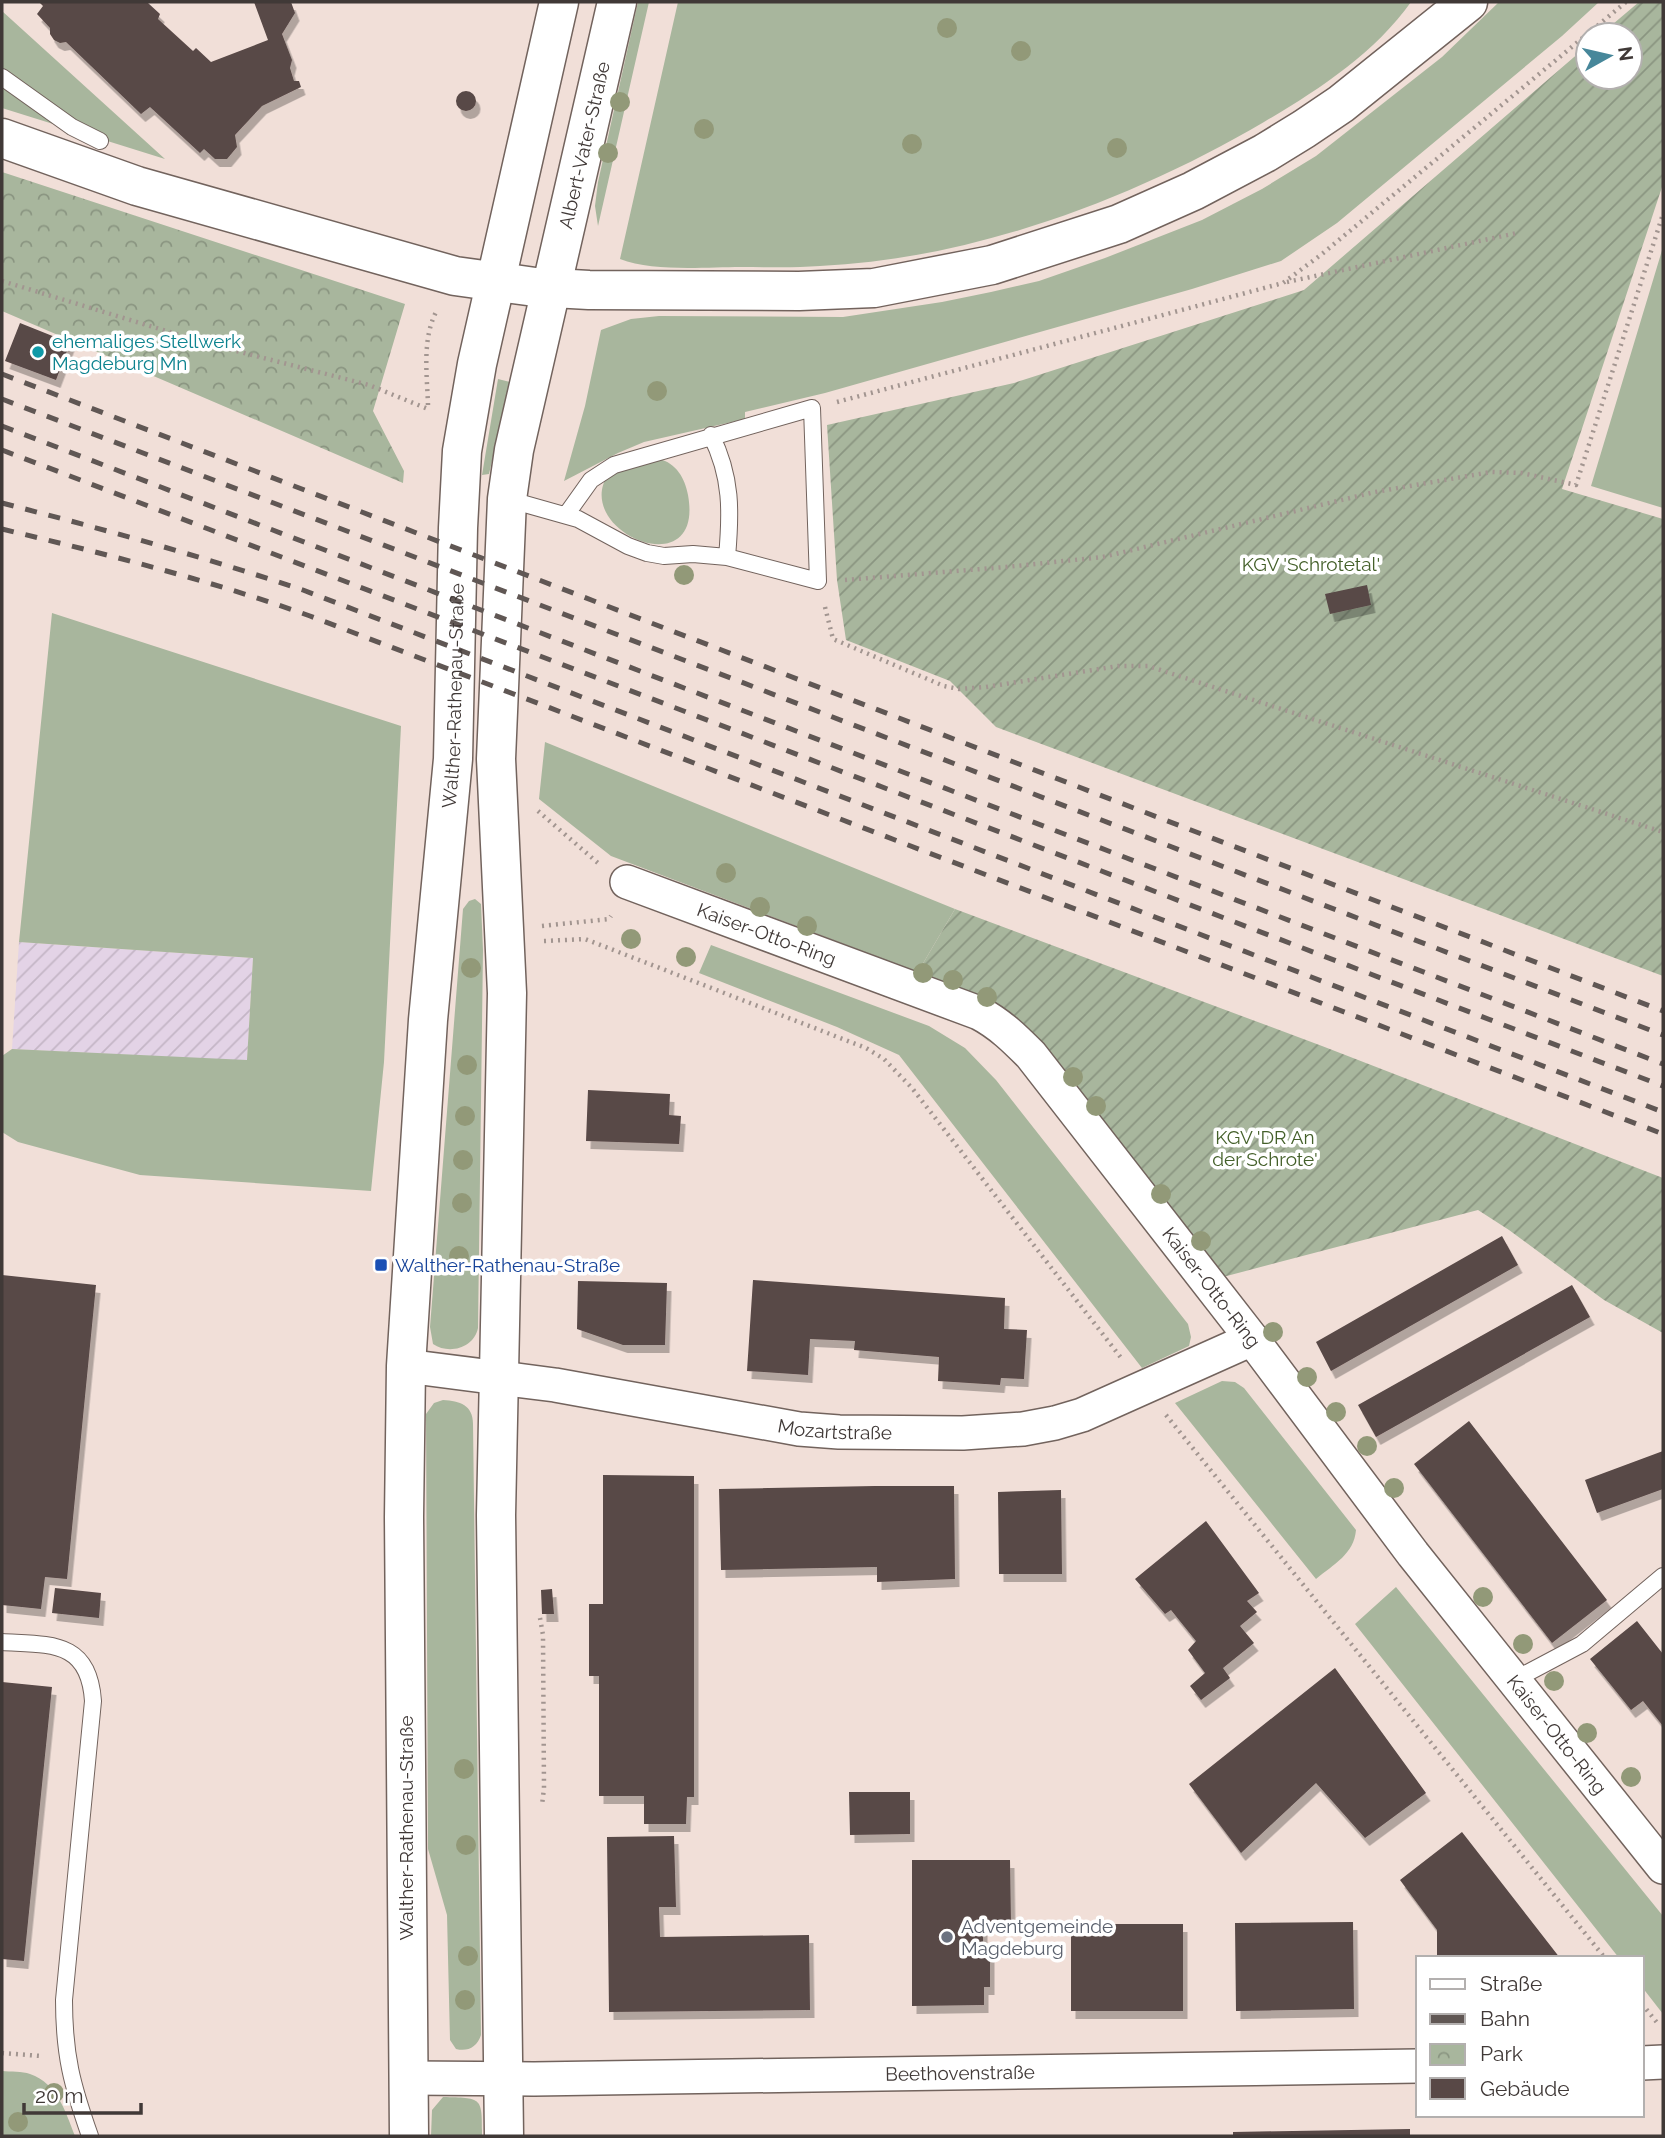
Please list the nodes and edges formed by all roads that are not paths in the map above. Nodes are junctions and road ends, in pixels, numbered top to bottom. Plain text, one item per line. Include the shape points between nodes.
1 (559, 2) edge
2 (617, 2) edge
3 (1430, 2) edge
4 (1468, 2) edge
5 (1392, 63) junction
6 (2, 77) edge
7 (2, 138) edge
8 (100, 142) dead end
9 (495, 282) junction
10 (553, 287) junction
11 (711, 435) junction
12 (507, 499) junction
13 (566, 515) junction
14 (727, 557) junction
15 (627, 882) road end
16 (1252, 1339) junction
17 (406, 1366) junction
18 (498, 1379) junction
19 (1663, 1576) edge
20 (2, 1642) edge
21 (1514, 1680) junction
22 (1663, 1867) edge
23 (1663, 2062) edge
24 (1644, 2063) edge
25 (1416, 2066) edge
26 (409, 2078) junction
27 (503, 2079) junction
28 (90, 2136) edge
29 (410, 2136) edge
30 (503, 2136) edge

1 - 9 main road
2 - 10 main road, Albert-Vater-Straße
3 - 5 main road
4 - 5 main road
5 - 10 main road via 1304,129 1229,173 1119,224 992,265 884,286 836,290
6 - 8 lane
7 - 9 main road via 150,190 426,269
9 - 10 main road
9 - 17 main road, Walther-Rathenau-Straße via 462,451 453,759 428,1020
10 - 12 main road via 514,450
11 - 13 lane via 614,465 591,480
11 - 14 lane via 730,494
11 - 14 lane via 812,408 818,581
12 - 13 lane
12 - 18 main road via 496,759 507,993
13 - 14 lane via 647,553
15 - 16 street, Kaiser-Otto-Ring via 979,1013 1001,1027 1031,1055
16 - 18 street, Mozartstraße via 1082,1415 1023,1429 963,1433 799,1429
16 - 21 street, Kaiser-Otto-Ring via 1413,1555
17 - 18 street, Mozartstraße
17 - 26 main road, Walther-Rathenau-Straße
18 - 27 main road
19 - 21 lane via 1582,1644
20 - 28 lane via 69,1651 85,1667 92,1685 64,2000 67,2058
21 - 22 street, Kaiser-Otto-Ring
23 - 24 street
25 - 27 street, Beethovenstraße
26 - 27 street
26 - 29 main road, Walther-Rathenau-Straße
27 - 30 main road

